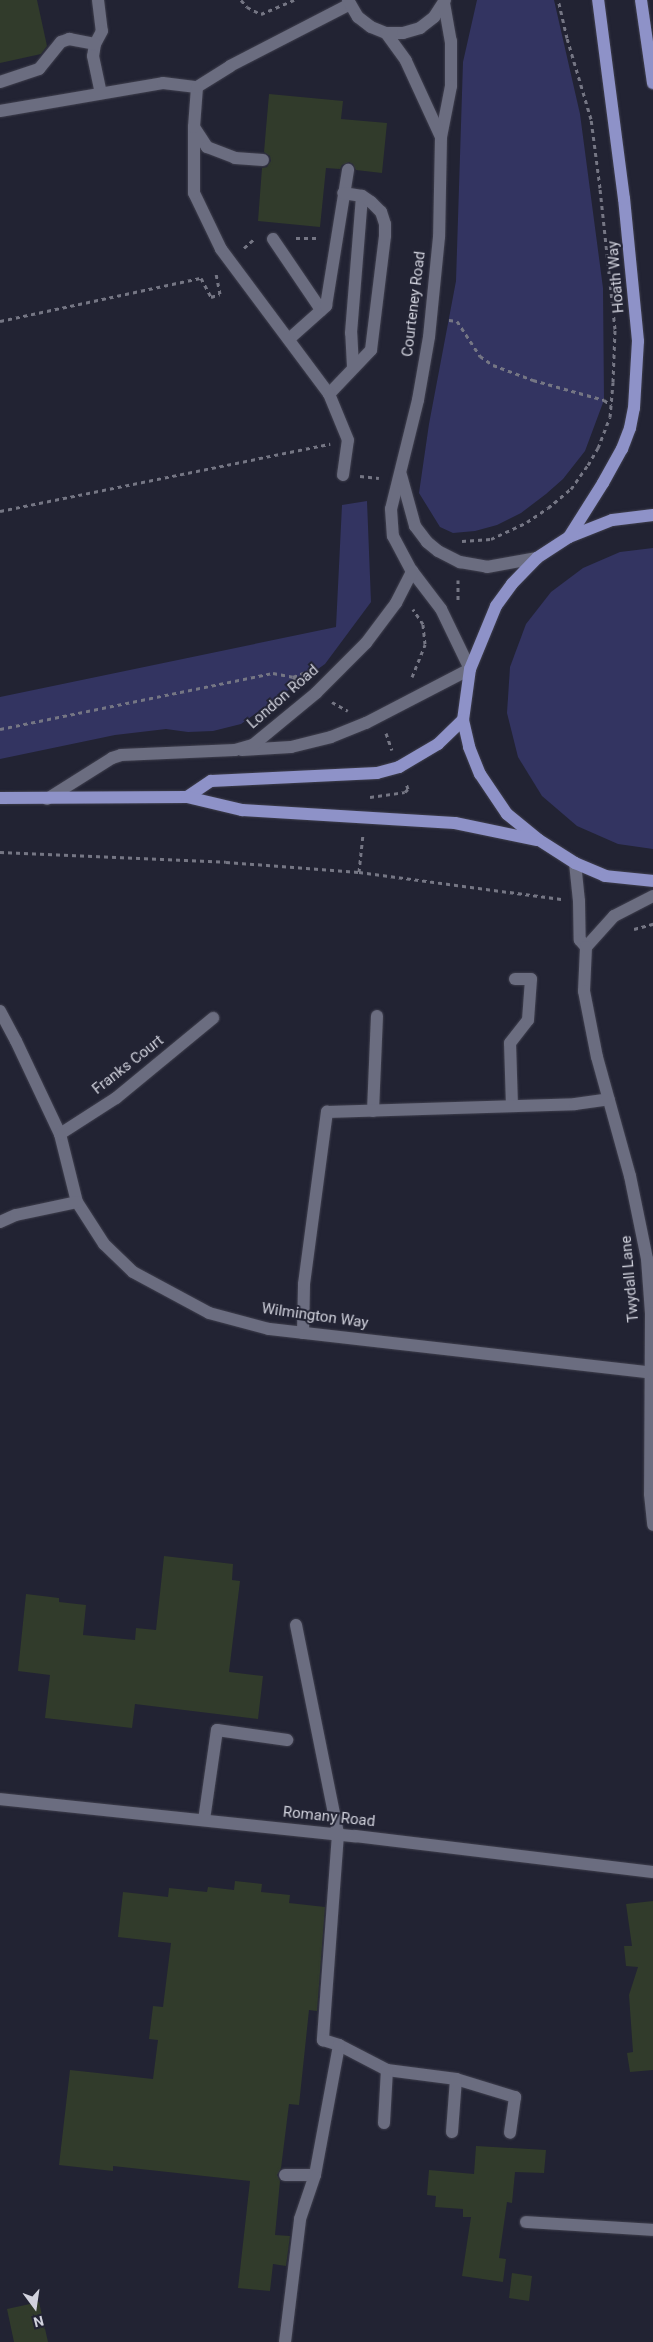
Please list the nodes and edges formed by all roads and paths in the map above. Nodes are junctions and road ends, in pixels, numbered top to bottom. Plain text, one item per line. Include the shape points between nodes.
1 (98, 0) edge
2 (241, 0) edge
3 (294, 0) edge
4 (558, 0) edge
5 (598, 0) edge
6 (641, 0) edge
7 (444, 1) edge
8 (349, 2) edge
9 (386, 33) junction
10 (95, 44) junction
11 (0, 82) edge
12 (653, 83) edge
13 (197, 87) junction
14 (101, 93) junction
15 (0, 111) edge
16 (194, 127) junction
17 (441, 137) junction
18 (263, 160) dead end
19 (348, 170) dead end
20 (343, 193) junction
21 (362, 196) junction
22 (336, 238) junction
23 (273, 239) junction
24 (228, 260) junction
25 (321, 310) junction
26 (429, 318) junction
27 (0, 321) edge
28 (289, 339) junction
29 (353, 368) junction
30 (329, 394) junction
31 (612, 405) junction
32 (348, 440) junction
33 (361, 467) dead end
34 (343, 475) dead end
35 (399, 477) junction
36 (0, 511) edge
37 (653, 515) edge
38 (569, 537) junction
39 (537, 558) junction
40 (460, 562) junction
41 (412, 571) junction
42 (405, 606) dead end
43 (441, 609) junction
44 (421, 620) junction
45 (470, 669) junction
46 (408, 684) dead end
47 (303, 685) dead end
48 (330, 701) dead end
49 (355, 714) dead end
50 (463, 720) junction
51 (0, 729) edge
52 (228, 750) junction
53 (187, 797) junction
54 (0, 798) edge
55 (47, 799) junction
56 (362, 835) dead end
57 (539, 840) junction
58 (0, 852) edge
59 (575, 863) junction
60 (359, 872) junction
61 (653, 881) edge
62 (653, 896) edge
63 (562, 899) dead end
64 (653, 924) edge
65 (631, 930) dead end
66 (586, 947) junction
67 (515, 979) dead end
68 (0, 1011) edge
69 (378, 1016) dead end
70 (213, 1018) dead end
71 (609, 1099) junction
72 (512, 1106) junction
73 (373, 1111) junction
74 (60, 1134) junction
75 (77, 1202) junction
76 (0, 1222) edge
77 (303, 1333) junction
78 (649, 1372) junction
79 (653, 1525) edge
80 (296, 1625) dead end
81 (287, 1740) dead end
82 (0, 1799) edge
83 (204, 1820) junction
84 (338, 1834) junction
85 (653, 1872) edge
86 (339, 2044) junction
87 (387, 2070) junction
88 (456, 2079) junction
89 (384, 2123) dead end
90 (452, 2132) dead end
91 (510, 2133) dead end
92 (285, 2175) dead end
93 (315, 2175) junction
94 (526, 2222) dead end
95 (653, 2230) edge
96 (285, 2342) edge

1 - 10 street via 102,31
2 - 3 path via 261,14
4 - 31 path via 591,120 595,149 614,329
5 - 38 main road, Hoath Way via 624,199 638,341 637,360 634,408 622,449
6 - 12 main road
7 - 9 street via 434,17 420,28 404,33
7 - 17 street, Courteney Road via 451,40 451,86
8 - 9 street via 358,17
8 - 13 street
9 - 17 street, Courteney Road via 406,61
10 - 11 street via 69,39 61,42 39,69
10 - 14 street via 93,56
13 - 14 street via 163,83
13 - 16 street
14 - 15 street
16 - 18 street via 207,147 235,158
16 - 24 street via 194,193
17 - 26 street, Courteney Road via 438,237
19 - 20 street
20 - 21 street
20 - 22 street
21 - 29 street via 351,333
21 - 29 street via 381,212 385,236 374,340 371,350
22 - 23 path
22 - 25 street via 326,306
23 - 24 path via 254,239
23 - 25 street
24 - 27 path via 215,275 220,294 211,297 201,278
24 - 28 street
25 - 28 street
26 - 31 path via 457,320 480,356 493,365
26 - 35 street, Courteney Road via 429,337 418,400
28 - 30 street
29 - 30 street
30 - 32 street
31 - 40 path via 598,448 570,489 527,522 491,539 462,541
32 - 34 street
32 - 36 path
33 - 35 path via 360,476
35 - 40 street, Courteney Road via 415,526 427,542
35 - 41 street, Courteney Road via 391,509 393,536
37 - 38 main road via 612,520
38 - 39 main road
39 - 40 street, Courteney Road via 487,567
39 - 45 main road via 496,606
40 - 43 path via 457,576 460,599
41 - 43 street, Courteney Road
41 - 52 street, London Road via 396,603 366,643 316,693 253,745
42 - 44 path via 414,610
43 - 44 path
43 - 45 street, Courteney Road
44 - 46 path via 426,644
45 - 50 main road
45 - 52 street via 366,723 326,738 291,747
47 - 51 path via 294,678 273,673
48 - 49 path
50 - 53 main road via 438,744 399,766 377,773 211,781
50 - 57 main road via 471,752 484,783 507,814
52 - 55 street, London Road via 121,755
53 - 55 main road
53 - 57 main road via 242,810 455,823
54 - 55 main road
56 - 60 path
57 - 59 main road
58 - 60 path via 226,862
59 - 61 main road via 605,876
59 - 66 street, Twydall Lane via 580,940
60 - 63 path
62 - 66 street via 614,916
64 - 65 path
66 - 71 street, Twydall Lane via 584,991 588,1018
67 - 72 street via 531,979 528,1020 510,1043
68 - 74 street, Wilmington Way
69 - 73 street
70 - 74 street, Franks Court via 116,1098
71 - 72 street via 575,1104
71 - 78 street, Twydall Lane via 630,1176 647,1259 651,1312
72 - 73 street
73 - 77 street via 327,1112 304,1284
74 - 75 street, Wilmington Way
75 - 76 street via 16,1215
75 - 77 street, Wilmington Way via 104,1244 133,1272 209,1313 269,1329
77 - 78 street, Wilmington Way
78 - 79 street, Twydall Lane
80 - 84 street
81 - 83 street via 217,1730
82 - 83 street, Romany Road
83 - 84 street, Romany Road
84 - 85 street, Romany Road
84 - 86 street via 324,2040
86 - 87 street
86 - 93 street
87 - 88 street
87 - 89 street
88 - 90 street
88 - 91 street via 515,2097
92 - 93 street
93 - 96 street via 300,2220
94 - 95 street

